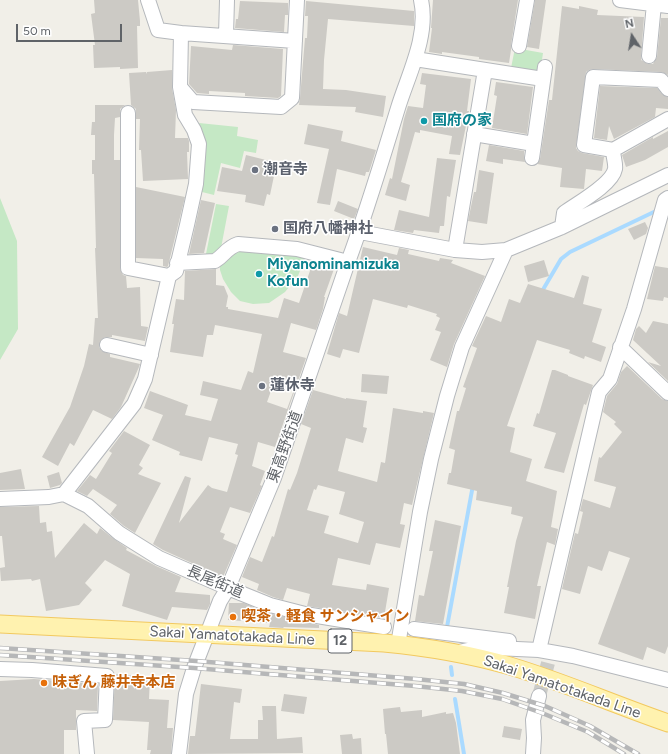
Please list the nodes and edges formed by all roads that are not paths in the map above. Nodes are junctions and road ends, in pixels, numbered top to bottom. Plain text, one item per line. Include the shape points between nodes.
1 (148, 0) edge
2 (227, 0) edge
3 (297, 0) edge
4 (421, 0) edge
5 (527, 0) edge
6 (620, 0) edge
7 (654, 4) junction
8 (668, 6) edge
9 (181, 33) junction
10 (226, 35) junction
11 (295, 41) junction
12 (519, 46) dead end
13 (649, 56) dead end
14 (415, 59) junction
15 (485, 70) junction
16 (180, 87) junction
17 (668, 89) edge
18 (128, 113) dead end
19 (668, 119) edge
20 (474, 134) junction
21 (613, 150) junction
22 (668, 175) edge
23 (666, 199) edge
24 (562, 227) junction
25 (360, 232) junction
26 (455, 250) junction
27 (506, 250) junction
28 (348, 262) junction
29 (177, 263) junction
30 (169, 276) junction
31 (107, 344) dead end
32 (620, 346) junction
33 (151, 356) junction
34 (668, 393) edge
35 (64, 494) junction
36 (0, 499) edge
37 (228, 588) junction
38 (0, 624) edge
39 (384, 627) dead end
40 (414, 629) dead end
41 (207, 635) junction
42 (398, 644) junction
43 (544, 652) junction
44 (456, 653) junction
45 (0, 669) edge
46 (668, 680) edge
47 (539, 696) tunnel mouth
48 (668, 723) edge
49 (87, 754) edge
50 (179, 754) edge
51 (533, 754) edge

1 - 9 street via 158,30
2 - 10 street
3 - 11 street
4 - 14 street, 東高野街道 via 424,20
5 - 12 street
6 - 7 street
7 - 8 street
7 - 13 street
9 - 10 street
9 - 16 street
10 - 11 street
11 - 16 street via 292,98 281,107 193,102
14 - 15 street
14 - 25 street, 東高野街道
15 - 20 street
15 - 20 street via 544,73 533,151
16 - 29 street via 185,115 199,144 196,184
17 - 21 street via 661,80 593,77 584,145
18 - 30 street via 128,268
19 - 21 street
20 - 26 street
21 - 24 street via 615,169 611,178 597,191 564,212
22 - 24 street
23 - 32 street via 634,309
24 - 27 street
25 - 26 street
25 - 28 street, 東高野街道
26 - 27 street
27 - 42 street via 462,347 447,396 431,459
28 - 29 street via 297,249 238,244 230,247 215,261
28 - 37 street, 東高野街道 via 274,478
29 - 30 street via 176,270
30 - 33 street
31 - 33 street
32 - 34 street
32 - 43 street via 610,379 599,392
33 - 35 street via 146,379 134,404
35 - 36 street
35 - 37 street, 長尾街道 via 88,506 118,533 159,558
37 - 39 street, 長尾街道 via 270,605 305,614
37 - 41 street, 東高野街道 via 220,601
38 - 41 main road, Sakai Yamatotakada Line / 12
40 - 43 street
41 - 42 main road, Sakai Yamatotakada Line / 12
41 - 50 street, 東高野街道 via 186,694
42 - 44 main road, Sakai Yamatotakada Line / 12
43 - 44 street via 490,648
43 - 46 street
44 - 48 main road, Sakai Yamatotakada Line / 12 via 510,666
45 - 49 street via 107,676 105,720 84,721
47 - 51 street via 533,720

